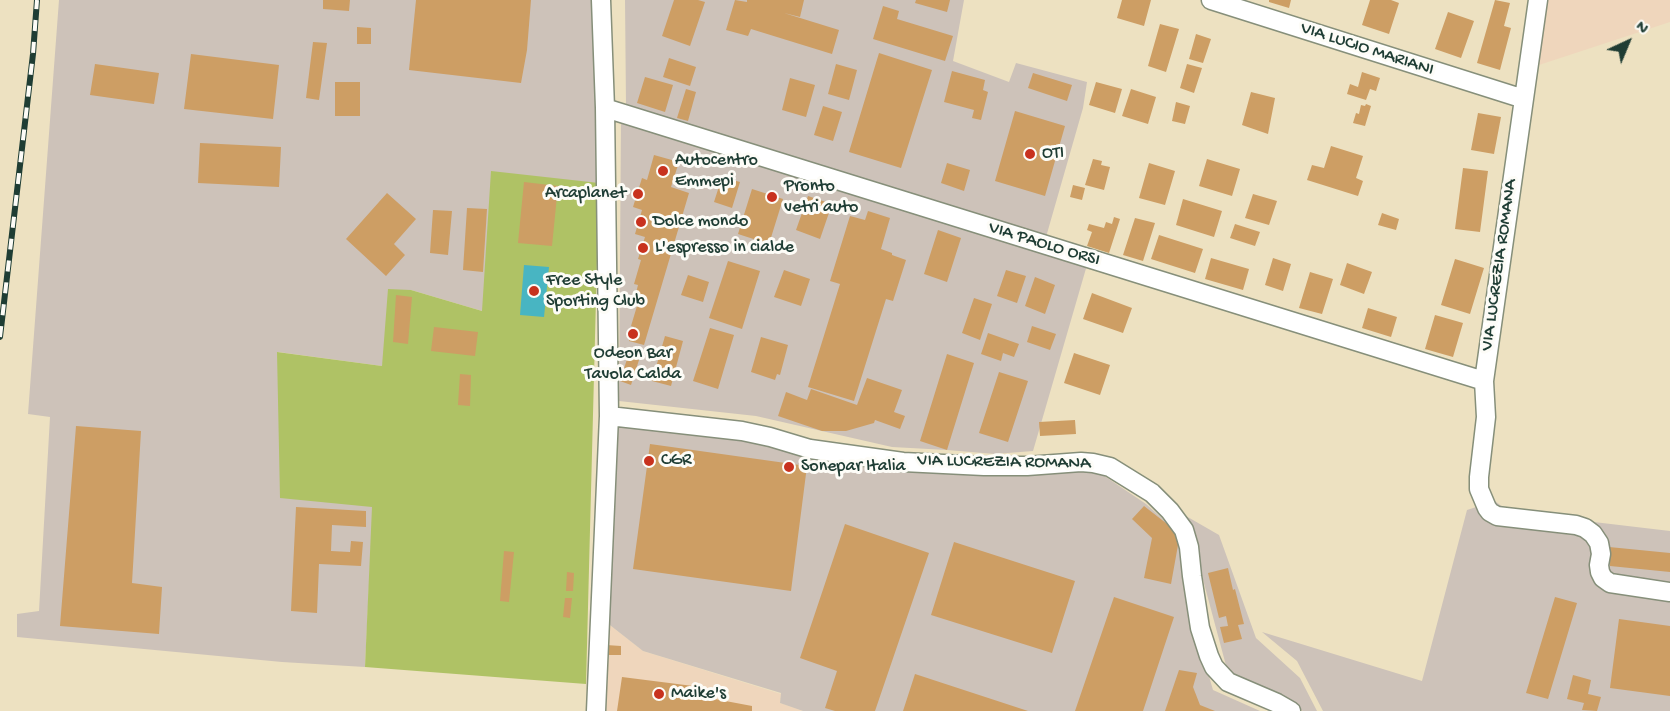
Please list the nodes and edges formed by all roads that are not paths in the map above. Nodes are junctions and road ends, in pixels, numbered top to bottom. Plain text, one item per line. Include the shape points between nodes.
1 (601, 0) edge
2 (1211, 0) edge
3 (1538, 0) edge
4 (1524, 99) junction
5 (605, 108) junction
6 (1484, 381) junction
7 (609, 416) junction
8 (1670, 592) edge
9 (596, 711) edge
10 (1290, 711) edge

1 - 5 street
2 - 4 street, VIA LUCIO MARIANI
3 - 4 street, VIA LUCREZIA ROMANA
4 - 6 street, VIA LUCREZIA ROMANA
5 - 6 street, VIA PAOLO ORSI
5 - 7 street
6 - 8 street, VIA LUCREZIA ROMANA via 1486,417 1479,489 1490,512 1581,526 1599,543 1599,569 1606,580
7 - 9 street
7 - 10 street, VIA LUCREZIA ROMANA via 742,431 810,449 903,462 995,466 1081,462 1110,467 1152,493 1184,530 1200,628 1214,667 1228,681

